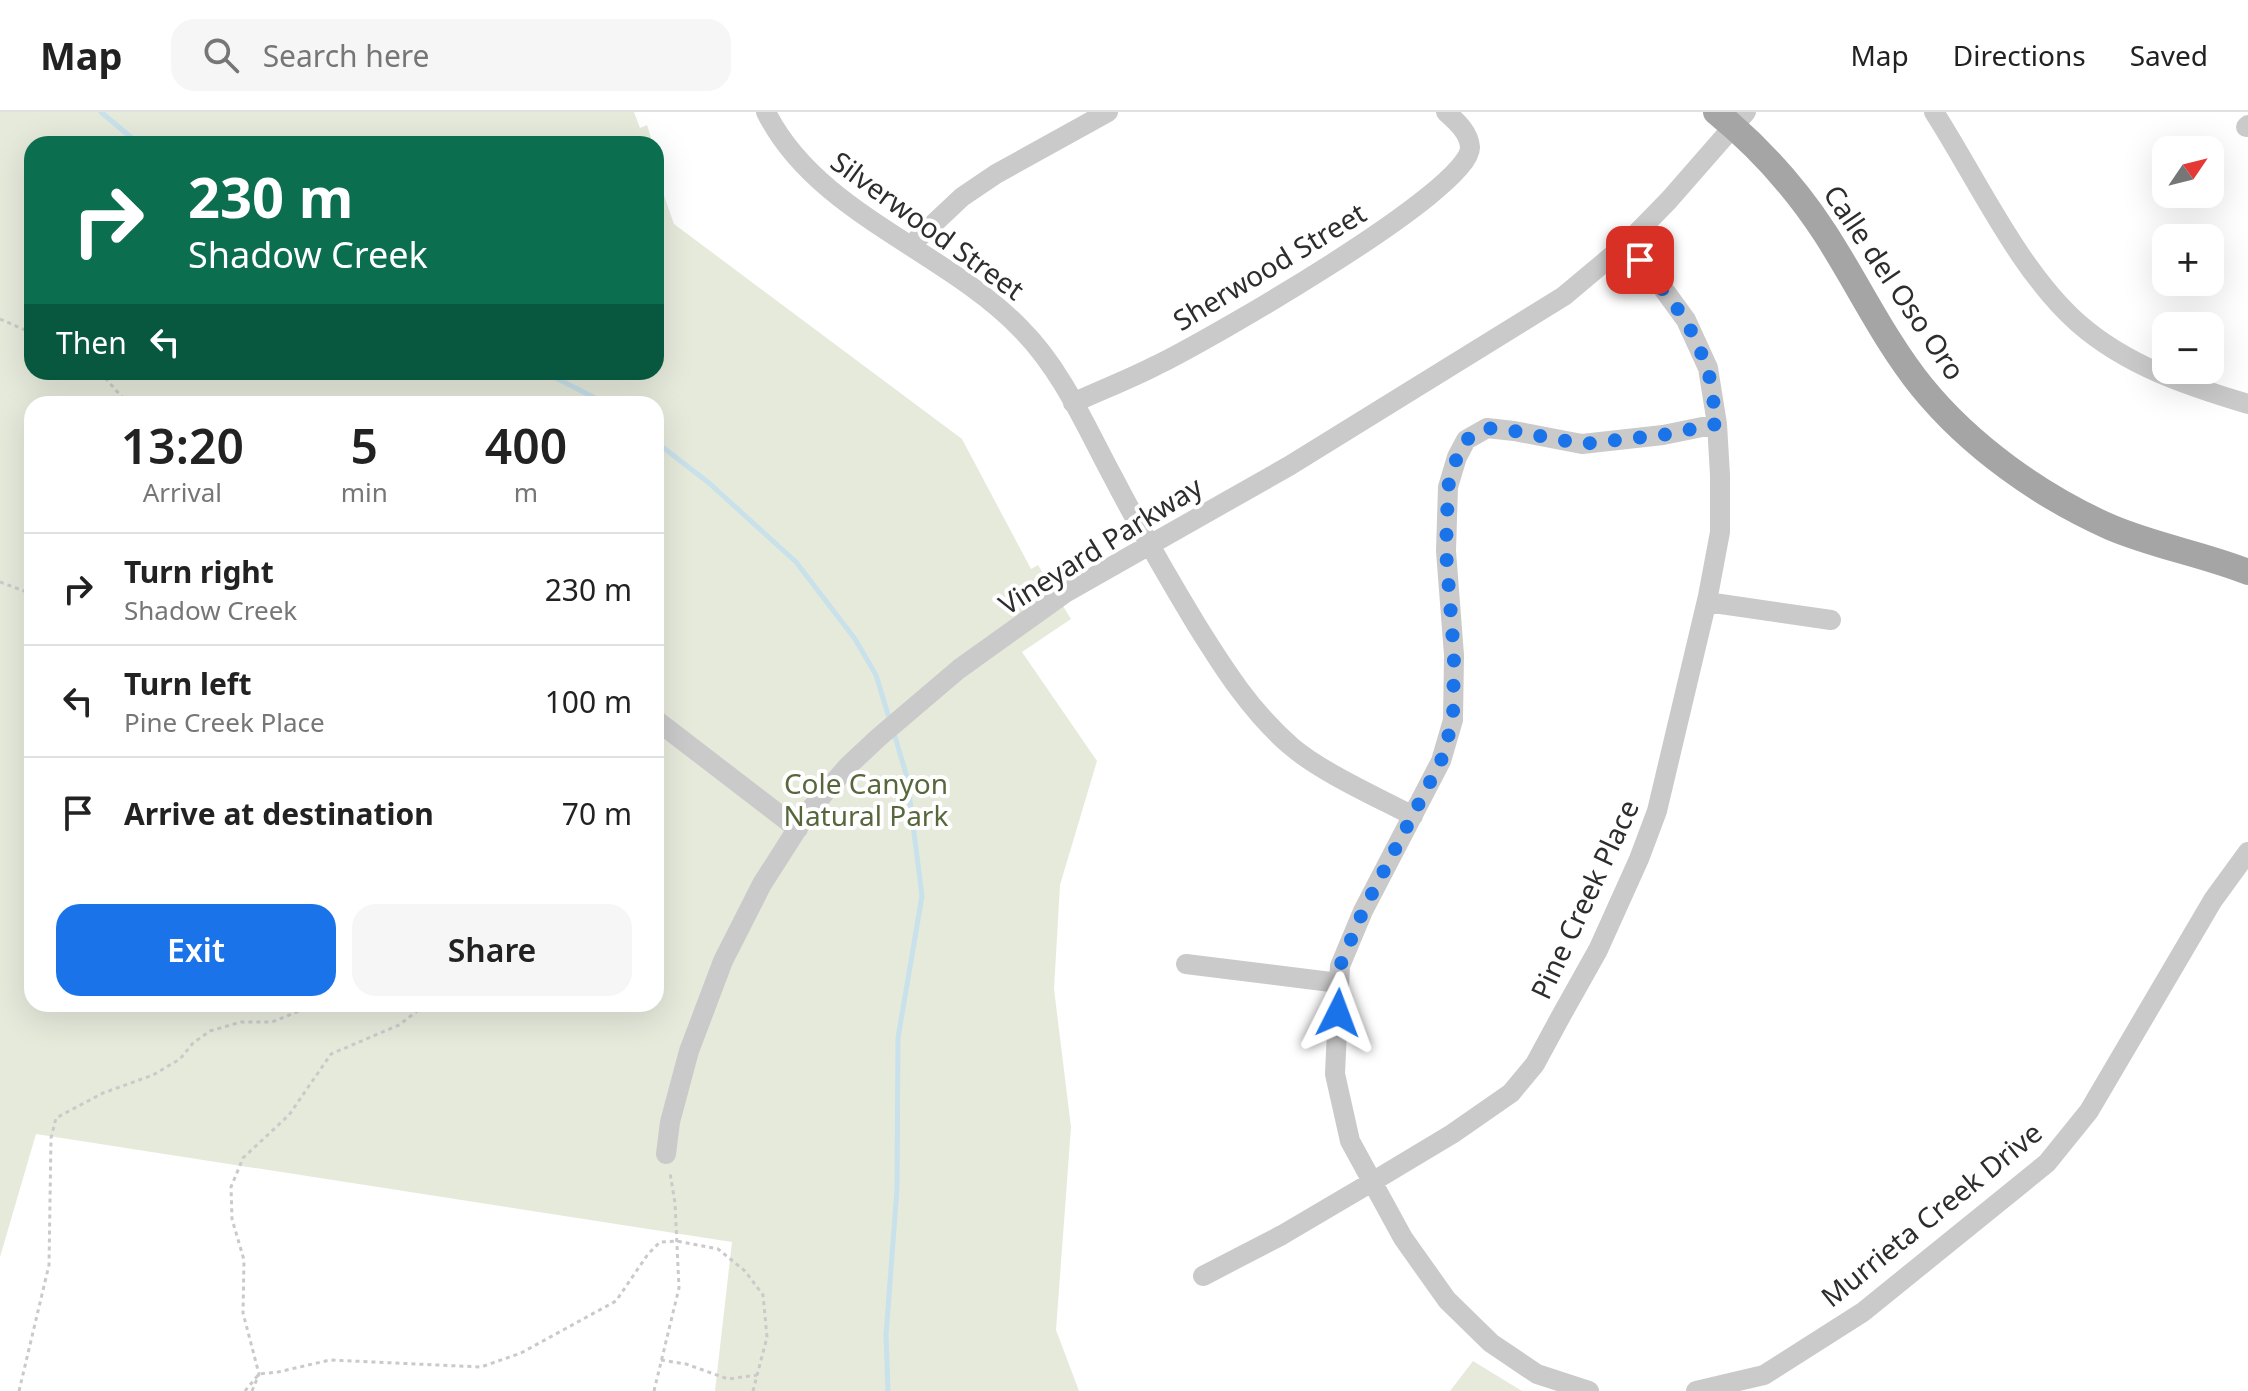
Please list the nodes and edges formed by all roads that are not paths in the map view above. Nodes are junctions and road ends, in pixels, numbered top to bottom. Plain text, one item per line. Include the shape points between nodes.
1 (766, 112) edge
2 (1108, 112) edge
3 (1446, 112) edge
4 (1934, 112) edge
5 (1732, 117) edge
6 (1626, 244) junction
7 (911, 245) junction
8 (1073, 403) junction
9 (2248, 404) edge
10 (1717, 424) junction
11 (1148, 544) junction
12 (2248, 572) edge
13 (1707, 602) junction
14 (1831, 620) dead end
15 (664, 726) edge
16 (1413, 816) junction
17 (798, 829) junction
18 (2248, 852) edge
19 (1186, 964) dead end
20 (1339, 983) junction
21 (666, 1154) road end
22 (1372, 1182) junction
23 (1203, 1276) dead end
24 (1589, 1391) edge
25 (1697, 1391) edge

1 - 7 street, Silverwood Street via 812,176
2 - 7 street via 973,189
3 - 8 street, Sherwood Street via 1462,128 1470,148 1464,164 1446,183 1391,225 1204,341
4 - 9 street via 2028,266 2080,324 2150,369
5 - 6 street, Vineyard Parkway
5 - 12 main road, Calle del Oso Oro via 1824,231 1922,386 1971,436 2035,485 2111,528
6 - 10 street, Pine Creek Place via 1686,320 1708,368
6 - 11 street, Vineyard Parkway via 1564,296 1289,466
7 - 8 street, Silverwood Street via 1021,328
8 - 11 street, Silverwood Street
10 - 13 street, Pine Creek Place via 1720,532
10 - 16 street via 1582,444 1487,428 1466,440 1448,487 1453,720 1441,761
11 - 16 street, Silverwood Street via 1258,715 1295,749
11 - 17 street, Vineyard Parkway via 1065,593 919,700 848,766
13 - 14 street
13 - 22 street, Pine Creek Place via 1657,811 1598,950 1535,1064 1511,1093
15 - 17 street
16 - 20 street via 1363,911 1340,966
17 - 21 street, Vineyard Parkway via 762,884 723,961 689,1051
18 - 25 street, Murrieta Creek Drive via 2213,900 2089,1111 2047,1163 1863,1312 1764,1375
19 - 20 street
20 - 22 street via 1335,1074 1350,1141
22 - 23 street, Pine Creek Place
22 - 24 street via 1447,1300 1491,1343 1537,1374

